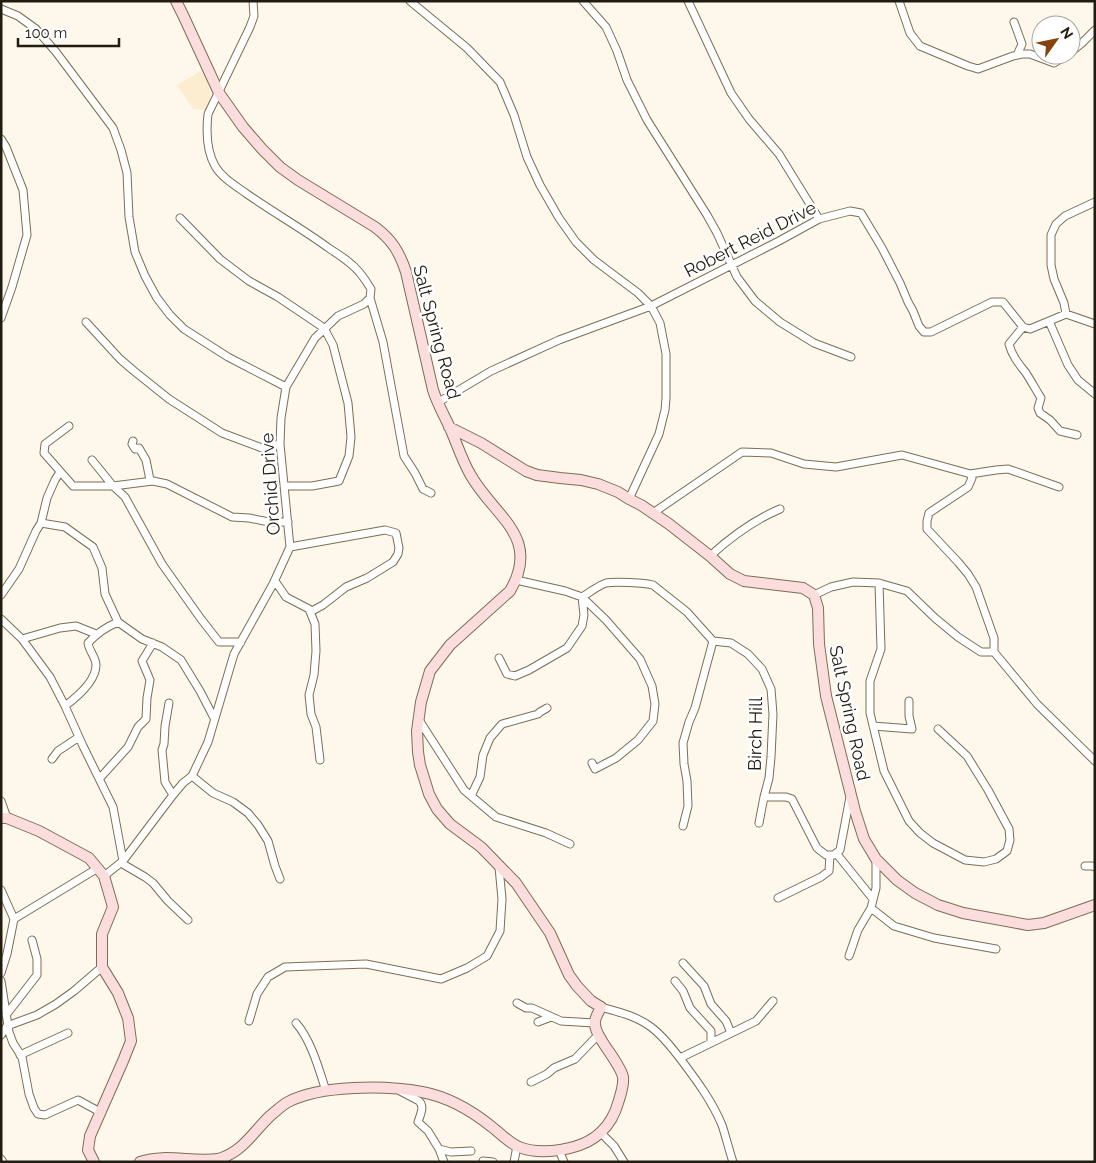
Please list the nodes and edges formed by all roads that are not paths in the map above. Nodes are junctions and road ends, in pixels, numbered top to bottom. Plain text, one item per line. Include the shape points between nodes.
1 (176, 1) edge
2 (253, 1) edge
3 (410, 1) edge
4 (583, 1) edge
5 (688, 1) edge
6 (899, 1) edge
7 (1, 9) edge
8 (1014, 22) dead end
9 (1095, 30) edge
10 (1081, 44) edge
11 (1031, 54) edge
12 (1018, 55) junction
13 (219, 93) junction
14 (1, 140) edge
15 (1095, 202) edge
16 (180, 218) dead end
17 (819, 219) junction
18 (732, 264) junction
19 (370, 298) junction
20 (650, 306) junction
21 (1066, 314) junction
22 (1, 318) edge
23 (1048, 321) junction
24 (86, 322) dead end
25 (1095, 324) edge
26 (1023, 327) junction
27 (324, 328) junction
28 (851, 357) dead end
29 (286, 388) junction
30 (1095, 394) edge
31 (437, 403) junction
32 (69, 426) dead end
33 (449, 427) junction
34 (1077, 435) dead end
35 (133, 441) dead end
36 (280, 444) junction
37 (92, 460) dead end
38 (60, 472) junction
39 (970, 474) junction
40 (150, 480) junction
41 (113, 486) junction
42 (284, 486) junction
43 (1059, 487) dead end
44 (431, 493) dead end
45 (629, 499) junction
46 (780, 509) dead end
47 (653, 512) junction
48 (288, 522) junction
49 (40, 523) junction
50 (290, 546) junction
51 (710, 556) junction
52 (516, 580) junction
53 (275, 581) junction
54 (879, 583) junction
55 (1, 595) edge
56 (814, 595) junction
57 (582, 597) junction
58 (310, 612) junction
59 (1, 619) edge
60 (118, 622) junction
61 (96, 634) junction
62 (22, 639) junction
63 (713, 641) junction
64 (241, 642) junction
65 (153, 643) junction
66 (994, 652) junction
67 (499, 658) dead end
68 (909, 701) dead end
69 (169, 702) dead end
70 (65, 706) junction
71 (547, 708) dead end
72 (214, 718) junction
73 (419, 720) junction
74 (873, 726) junction
75 (938, 729) dead end
76 (79, 737) junction
77 (52, 758) dead end
78 (320, 760) dead end
79 (1095, 761) edge
80 (592, 763) dead end
81 (192, 776) junction
82 (100, 778) junction
83 (850, 794) junction
84 (173, 795) junction
85 (471, 796) junction
86 (764, 797) junction
87 (1, 801) edge
88 (4, 818) edge
89 (759, 823) dead end
90 (683, 826) dead end
91 (570, 844) dead end
92 (833, 854) junction
93 (876, 859) junction
94 (122, 862) junction
95 (1085, 866) dead end
96 (499, 867) junction
97 (1095, 867) edge
98 (101, 872) junction
99 (280, 879) dead end
100 (1, 890) edge
101 (778, 898) dead end
102 (873, 899) junction
103 (1095, 905) edge
104 (871, 908) junction
105 (14, 919) junction
106 (188, 920) dead end
107 (32, 940) dead end
108 (996, 949) dead end
109 (849, 956) dead end
110 (683, 963) dead end
111 (102, 967) junction
112 (1, 973) edge
113 (1, 981) edge
114 (675, 981) dead end
115 (773, 1001) dead end
116 (517, 1003) dead end
117 (601, 1007) junction
118 (6, 1015) junction
119 (551, 1017) junction
120 (249, 1021) dead end
121 (538, 1022) dead end
122 (296, 1023) dead end
123 (594, 1023) junction
124 (7, 1026) junction
125 (730, 1033) junction
126 (68, 1034) dead end
127 (1, 1035) edge
128 (598, 1035) junction
129 (711, 1043) junction
130 (20, 1055) junction
131 (680, 1058) junction
132 (531, 1082) dead end
133 (396, 1089) junction
134 (326, 1091) junction
135 (100, 1112) junction
136 (601, 1133) junction
137 (517, 1146) junction
138 (439, 1149) junction
139 (559, 1150) junction
140 (471, 1151) dead end
141 (219, 1160) edge
142 (483, 1161) edge
143 (94, 1162) edge
144 (140, 1162) edge
145 (444, 1162) edge
146 (493, 1162) edge
147 (514, 1162) edge
148 (564, 1162) edge
149 (624, 1162) edge
150 (733, 1162) edge

1 - 13 street, Salt Spring Road
2 - 13 street via 254,16 250,28
3 - 20 street via 467,48 500,82 527,157 565,226 594,260
4 - 18 street via 606,27 647,120 707,215
5 - 17 street via 731,93 779,154
6 - 12 street via 910,33 920,46 978,69
7 - 29 street via 36,29 113,128 126,173 129,217 136,252 145,276 170,316 184,329 228,357
8 - 12 street via 1022,44
9 - 10 street
11 - 12 street
13 - 19 street via 206,125 209,150 222,176 349,262 371,289
13 - 31 street, Salt Spring Road via 243,128 280,167 375,227 394,246 406,272
14 - 22 street via 23,190 27,235
15 - 21 street via 1065,216 1051,235 1054,279
16 - 27 street via 220,260
17 - 18 street, Robert Reid Drive
17 - 26 street, Robert Reid Drive via 850,210 861,213 924,332 931,332 992,302 1003,302
18 - 20 street, Robert Reid Drive
18 - 28 street via 737,277 755,301 780,322 814,343
19 - 27 street, Orchid Drive
19 - 44 street via 383,342 404,456 422,489
20 - 31 street, Robert Reid Drive via 559,340 491,371
20 - 45 street via 660,323 666,354 665,410 659,434
21 - 23 street
21 - 25 street
23 - 26 street via 1030,330
23 - 30 street via 1068,365 1078,380
24 - 36 street via 120,359 169,399 222,433 262,448
26 - 34 street via 1010,344 1011,351 1041,398 1040,413 1060,431
27 - 29 street, Orchid Drive via 314,338
27 - 42 street via 333,345 348,404 352,437 349,456 339,481 312,486
29 - 36 street, Orchid Drive
31 - 33 street, Salt Spring Road
32 - 38 street via 45,444 44,454
33 - 45 street, Salt Spring Road via 526,471 598,484
33 - 52 street via 469,474 506,520 518,541 520,567
35 - 40 street via 135,449 139,448 146,460
36 - 42 street, Orchid Drive
37 - 41 street
38 - 41 street via 72,486
38 - 49 street via 47,498
39 - 43 street via 1008,469
39 - 47 street via 902,455 836,467 804,464 771,453 742,452
39 - 66 street via 972,478 968,486 929,513 927,529 976,587 994,638
40 - 41 street
40 - 48 street via 167,484 232,517
41 - 64 street via 126,497 162,564 220,642
42 - 48 street, Orchid Drive
45 - 47 street, Salt Spring Road
46 - 51 street via 730,538
47 - 51 street, Salt Spring Road
48 - 50 street, Orchid Drive
49 - 55 street via 19,569
49 - 60 street via 65,527 93,546 102,568 105,594
50 - 53 street, Orchid Drive
50 - 58 street via 385,530 396,534 399,548 393,562 346,587
51 - 56 street, Salt Spring Road via 730,574 744,581 803,588
52 - 57 street
52 - 73 street via 510,591 450,645 430,671
53 - 58 street via 286,597
53 - 64 street, Orchid Drive
54 - 56 street via 853,582
54 - 66 street via 907,591 958,637 981,652
54 - 74 street via 881,650 870,681
56 - 83 street, Salt Spring Road via 826,696
57 - 63 street via 606,583 653,585 687,612
57 - 67 street via 582,626 567,648 515,676 507,674
57 - 80 street via 640,659 652,686 655,704 653,721 638,740 616,758 595,769
58 - 78 street via 315,624 316,651 309,695
59 - 62 street
60 - 61 street
60 - 65 street
61 - 62 street via 76,626
61 - 70 street via 88,642 96,665 94,676 80,695
62 - 70 street via 50,677
63 - 86 street, Birch Hill via 731,644 748,654 762,669 771,689 771,756
63 - 90 street via 683,743 688,806
64 - 72 street, Orchid Drive via 234,654
65 - 72 street via 181,660
65 - 82 street via 142,661 150,680 146,719 128,747
66 - 79 street via 1037,704
68 - 74 street via 908,716 912,729
69 - 84 street via 162,750 165,782
70 - 76 street
71 - 85 street via 538,714 502,724 490,738 483,755 480,777
72 - 81 street, Orchid Drive via 208,742
73 - 85 street
73 - 96 street via 418,752 429,794 437,809 450,824 482,847
74 - 75 street via 884,770 909,821 920,833 966,860 984,862 996,858 1007,852 1009,829 966,756
76 - 77 street
76 - 82 street
81 - 84 street, Orchid Drive
81 - 99 street via 213,793 234,802 258,824 268,841
82 - 94 street via 113,807
83 - 92 street via 840,850
83 - 93 street, Salt Spring Road via 864,839
84 - 94 street, Orchid Drive
85 - 91 street via 496,817
86 - 89 street
86 - 92 street, Birch Hill via 792,798 817,848 826,855
87 - 88 street
88 - 98 street via 40,831 89,858
92 - 101 street via 829,871
92 - 102 street
93 - 102 street
93 - 103 street, Salt Spring Road via 915,893 938,906 963,913 1028,925 1044,923
94 - 98 street, Orchid Drive
94 - 106 street via 153,883
95 - 97 street
96 - 117 street via 516,883 540,917 576,986
96 - 120 street via 500,930 487,956 441,979 366,964 284,967 268,977 260,988
98 - 105 street, Orchid Drive
98 - 111 street via 113,906 102,934
100 - 105 street
102 - 104 street
104 - 108 street via 894,926 934,938
104 - 109 street via 858,930
105 - 112 street
107 - 118 street via 37,975
110 - 125 street via 704,986 711,1004 726,1021
111 - 124 street via 56,1004
111 - 135 street via 128,1018 131,1041
113 - 118 street
114 - 129 street via 690,1008 711,1031
115 - 125 street via 756,1021
116 - 119 street
117 - 123 street
117 - 131 street via 628,1014 651,1027
118 - 124 street
119 - 121 street
119 - 123 street via 561,1021
122 - 134 street via 309,1045
123 - 128 street
124 - 127 street
124 - 130 street
125 - 129 street
126 - 130 street
128 - 132 street via 575,1059
128 - 136 street via 623,1076 618,1105
129 - 131 street
130 - 135 street via 29,1094 38,1114 45,1115 78,1100
131 - 150 street via 700,1085 722,1125
133 - 134 street
133 - 137 street via 422,1092 461,1105
133 - 138 street via 422,1103 418,1122
134 - 141 street via 287,1102 251,1138
135 - 143 street via 88,1150
136 - 139 street
136 - 149 street
137 - 139 street via 545,1152
137 - 147 street
138 - 140 street
138 - 145 street
139 - 148 street
141 - 144 street via 168,1158
142 - 146 street

